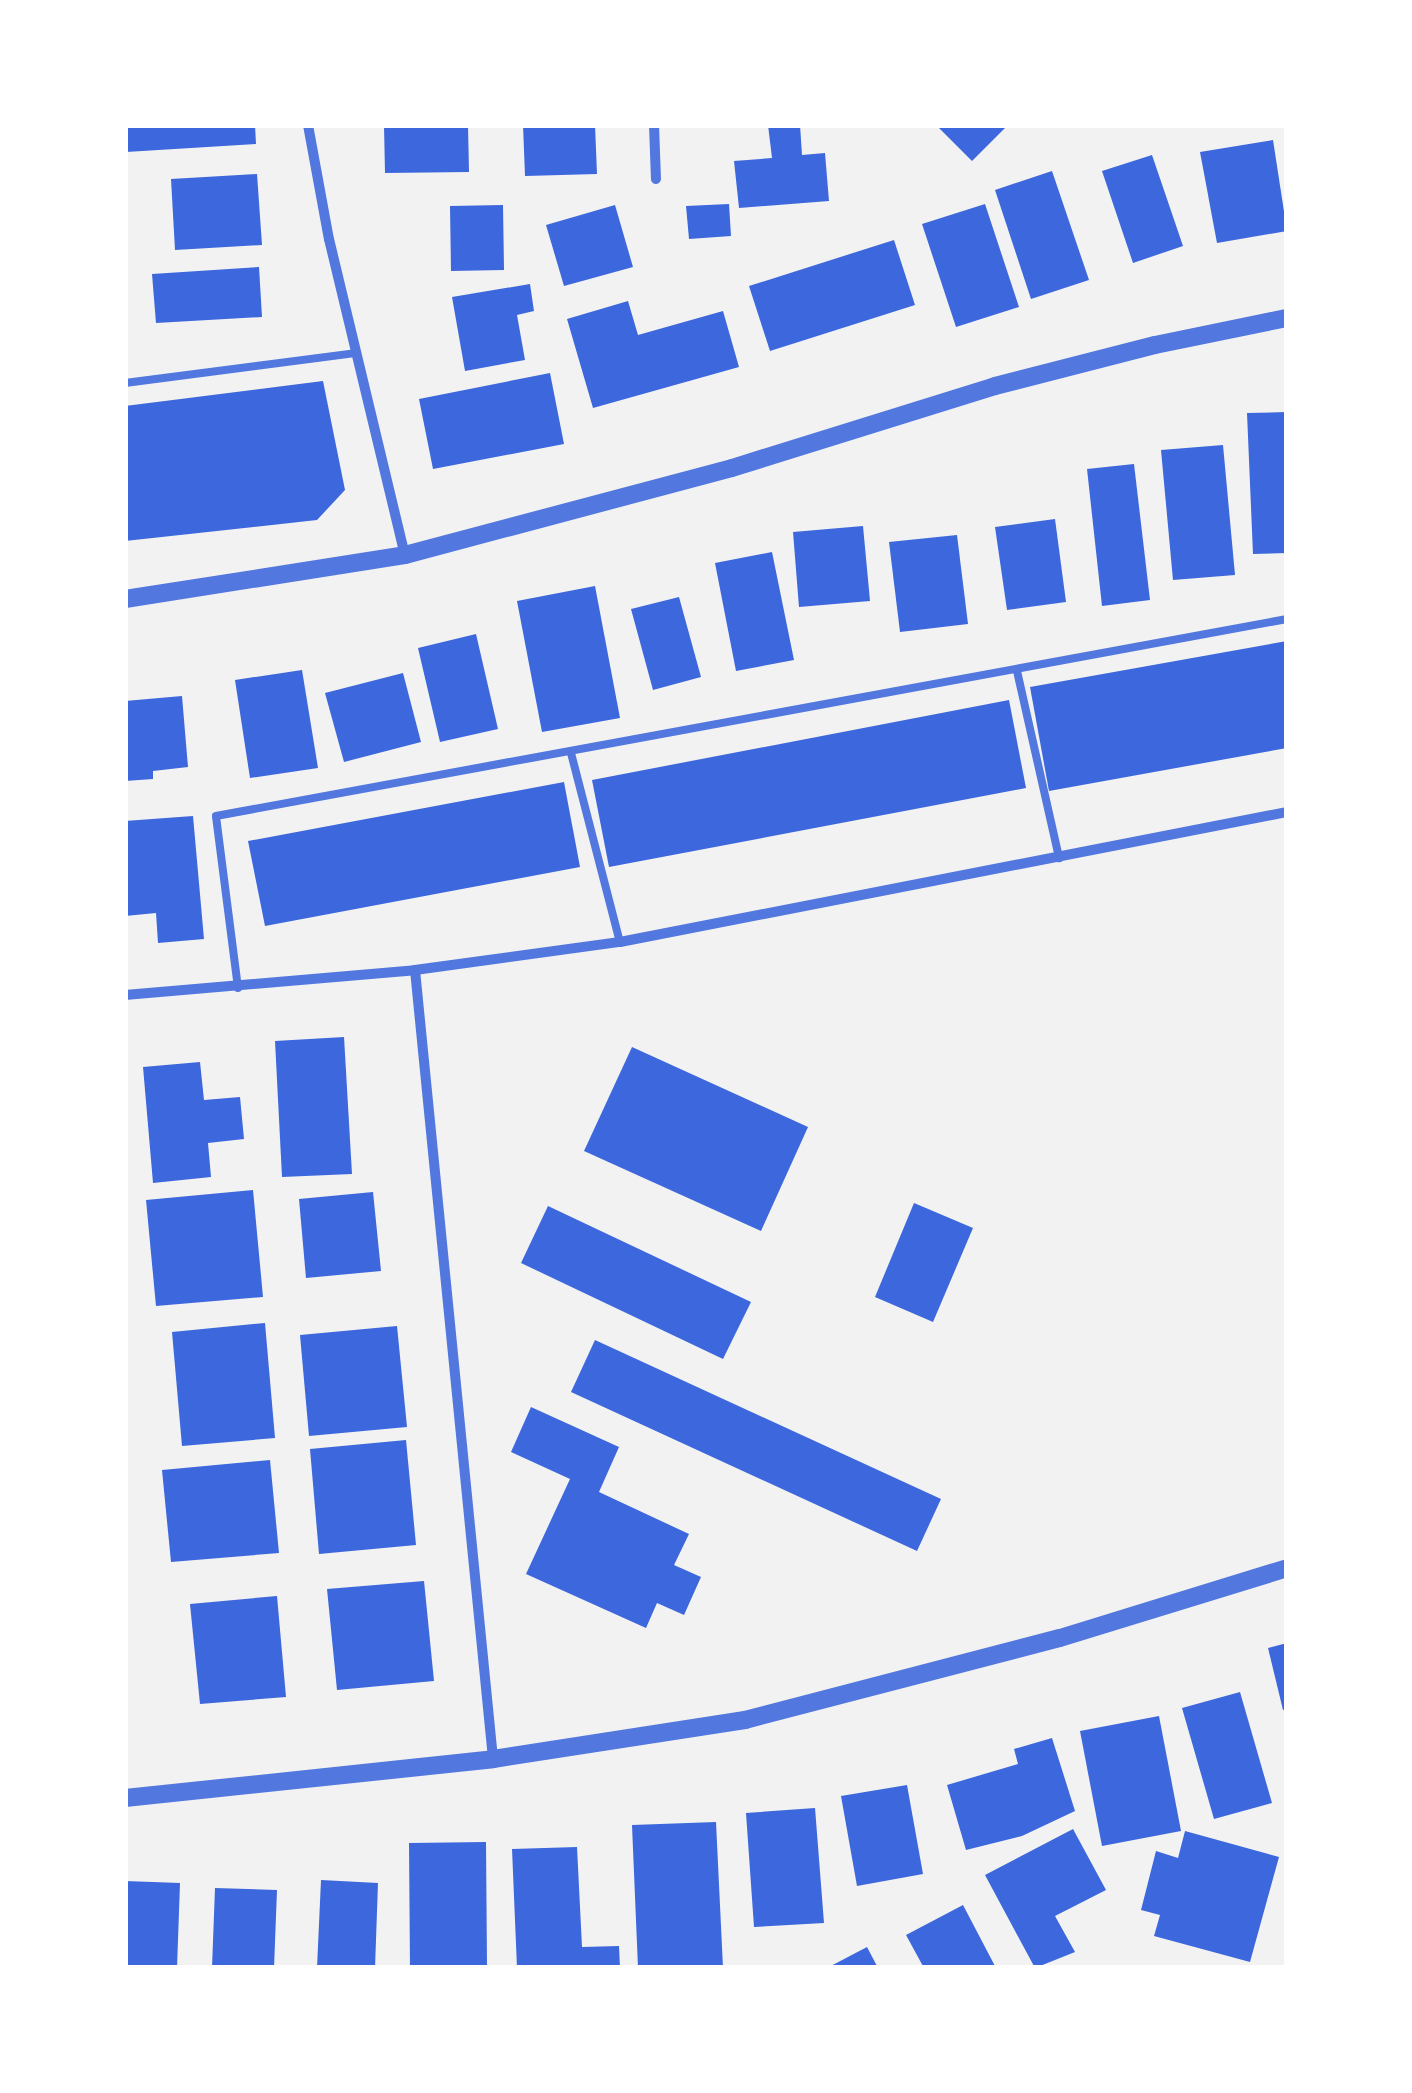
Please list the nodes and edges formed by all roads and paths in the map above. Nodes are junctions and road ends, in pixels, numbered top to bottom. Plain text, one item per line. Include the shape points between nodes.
1 (308, 125) edge
2 (654, 125) edge
3 (656, 179) dead end
4 (1287, 318) edge
5 (355, 353) junction
6 (125, 382) edge
7 (404, 555) junction
8 (125, 599) edge
9 (1287, 619) edge
10 (1017, 671) junction
11 (571, 753) junction
12 (1283, 813) edge
13 (1287, 830) edge
14 (1059, 858) junction
15 (620, 942) junction
16 (415, 970) junction
17 (238, 988) junction
18 (125, 995) edge
19 (1287, 1568) edge
20 (494, 1759) junction
21 (125, 1798) edge

1 - 5 street
2 - 3 street
4 - 7 street via 995,386 732,468
5 - 6 lane
5 - 7 street
7 - 8 street
9 - 10 lane
10 - 11 lane
10 - 14 lane
11 - 15 lane
11 - 17 lane via 216,816
12 - 13 street
12 - 14 street
14 - 15 street
15 - 16 street
16 - 17 street
16 - 20 street
17 - 18 street
19 - 20 street via 1060,1638 745,1720
20 - 21 street

